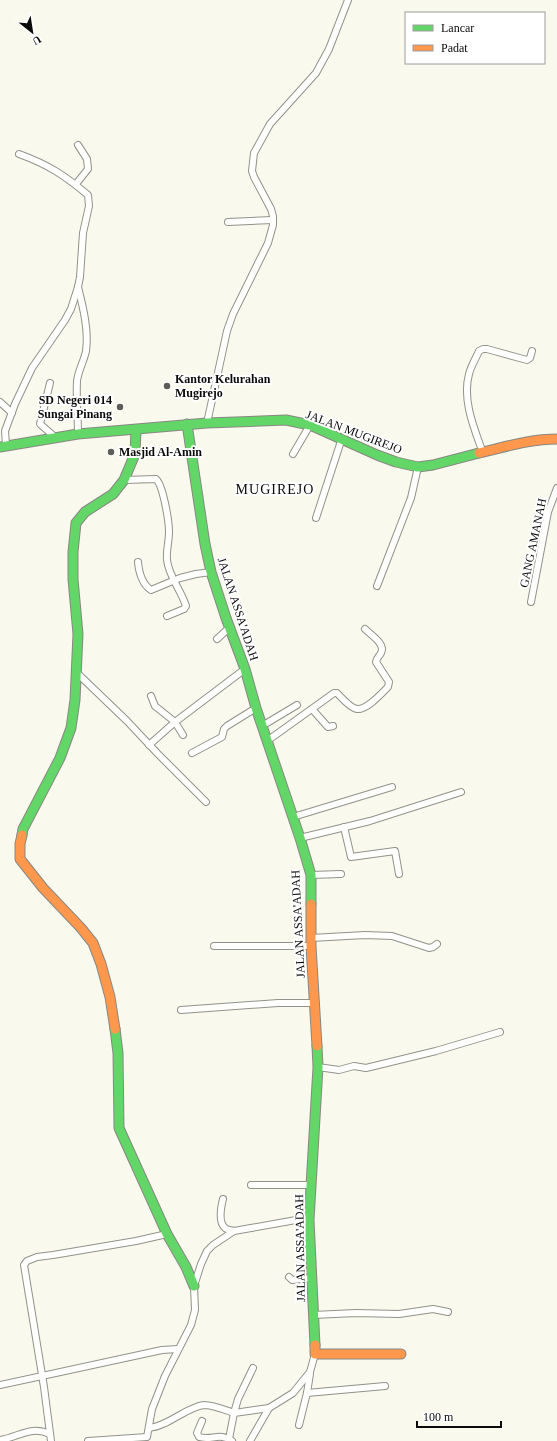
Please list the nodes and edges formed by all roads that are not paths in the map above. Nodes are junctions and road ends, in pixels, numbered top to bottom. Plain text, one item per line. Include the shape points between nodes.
1 (348, 0) edge
2 (78, 145) dead end
3 (19, 154) dead end
4 (76, 184) junction
5 (273, 220) junction
6 (228, 222) dead end
7 (78, 287) junction
8 (532, 351) dead end
9 (50, 383) dead end
10 (0, 402) edge
11 (12, 413) junction
12 (207, 423) junction
13 (188, 424) junction
14 (310, 425) junction
15 (136, 430) junction
16 (78, 434) junction
17 (55, 437) junction
18 (342, 438) junction
19 (557, 439) edge
20 (3, 446) edge
21 (482, 453) junction
22 (293, 454) dead end
23 (418, 467) junction
24 (124, 480) junction
25 (557, 488) edge
26 (316, 518) dead end
27 (138, 562) dead end
28 (211, 572) junction
29 (174, 581) junction
30 (378, 586) dead end
31 (531, 602) dead end
32 (167, 616) dead end
33 (229, 628) junction
34 (365, 629) dead end
35 (217, 639) dead end
36 (245, 669) junction
37 (75, 671) junction
38 (151, 696) dead end
39 (297, 705) dead end
40 (256, 708) junction
41 (312, 709) junction
42 (175, 722) junction
43 (262, 726) junction
44 (333, 726) dead end
45 (183, 735) dead end
46 (267, 741) junction
47 (149, 745) junction
48 (192, 753) dead end
49 (392, 787) dead end
50 (461, 792) dead end
51 (206, 802) dead end
52 (293, 817) junction
53 (344, 827) junction
54 (300, 838) junction
55 (341, 874) dead end
56 (399, 874) dead end
57 (310, 875) junction
58 (311, 942) junction
59 (437, 944) dead end
60 (214, 946) dead end
61 (314, 1002) junction
62 (181, 1010) dead end
63 (500, 1032) dead end
64 (318, 1067) junction
65 (251, 1185) dead end
66 (311, 1185) junction
67 (223, 1199) dead end
68 (309, 1220) junction
69 (234, 1231) junction
70 (167, 1234) junction
71 (289, 1277) dead end
72 (311, 1278) junction
73 (194, 1286) junction
74 (448, 1312) dead end
75 (313, 1315) junction
76 (178, 1349) junction
77 (315, 1354) junction
78 (401, 1354) dead end
79 (253, 1368) dead end
80 (310, 1372) junction
81 (42, 1376) junction
82 (0, 1385) edge
83 (385, 1386) dead end
84 (307, 1393) junction
85 (269, 1408) junction
86 (234, 1413) junction
87 (202, 1421) dead end
88 (299, 1425) dead end
89 (149, 1428) junction
90 (50, 1438) edge
91 (147, 1439) edge
92 (0, 1440) edge
93 (230, 1440) edge
94 (88, 1441) edge
95 (250, 1441) edge

1 - 5 street via 329,49 316,73 270,124 254,153 254,178 272,208
2 - 4 street via 87,159 88,169
3 - 4 street via 37,160
4 - 7 street via 88,195 89,200
5 - 6 street
5 - 12 street via 268,243 227,331
7 - 11 street via 71,309 32,368
7 - 16 street via 87,340 77,380
8 - 21 street via 527,360 487,349 479,351 469,373 467,397
9 - 17 street via 40,424
10 - 11 street
11 - 20 street via 5,431
12 - 13 street, JALAN MUGIREJO
12 - 14 street, JALAN MUGIREJO via 286,420
13 - 15 street, JALAN MUGIREJO
13 - 28 street, JALAN ASSA'ADAH
14 - 18 street, JALAN MUGIREJO
14 - 22 street
15 - 16 street, JALAN MUGIREJO
15 - 24 street via 135,454
16 - 17 street, JALAN MUGIREJO
17 - 20 street, JALAN MUGIREJO
18 - 23 street, JALAN MUGIREJO via 377,455
18 - 26 street
19 - 21 street, JALAN MUGIREJO via 527,441
21 - 23 street, JALAN MUGIREJO
23 - 30 street via 410,498
24 - 29 street via 156,478 158,481 168,522 167,559
24 - 37 street via 113,494 86,512 76,523 73,552 78,634
25 - 31 street, GANG AMANAH via 548,512
27 - 29 street via 142,580 151,590
28 - 29 street
28 - 33 street, JALAN ASSA'ADAH
29 - 32 street via 186,606 184,610
33 - 35 street
33 - 36 street, JALAN ASSA'ADAH
34 - 41 street via 380,642 382,652 376,662 388,682 388,687 375,699 357,709 337,693
36 - 40 street, JALAN ASSA'ADAH
36 - 42 street
37 - 47 street via 128,721
37 - 70 street via 75,700 71,728 60,758 23,829 20,859 93,943 110,997 118,1053 119,1128
38 - 42 street via 156,706
39 - 43 street
40 - 43 street, JALAN ASSA'ADAH
40 - 48 street via 227,726 222,736
41 - 44 street via 328,727
41 - 46 street
42 - 45 street
42 - 47 street
43 - 46 street, JALAN ASSA'ADAH
46 - 52 street, JALAN ASSA'ADAH
47 - 51 street
49 - 52 street
50 - 53 street
52 - 54 street, JALAN ASSA'ADAH
53 - 54 street
53 - 56 street via 351,857 395,852
54 - 57 street, JALAN ASSA'ADAH
55 - 57 street
57 - 58 street, JALAN ASSA'ADAH
58 - 59 street via 365,935 392,936 429,948
58 - 60 street
58 - 61 street, JALAN ASSA'ADAH
61 - 62 street
61 - 64 street, JALAN ASSA'ADAH
63 - 64 street via 366,1068 354,1066 339,1070
64 - 66 street, JALAN ASSA'ADAH
65 - 66 street
66 - 68 street, JALAN ASSA'ADAH
67 - 69 street via 222,1225
68 - 69 street
68 - 72 street, JALAN ASSA'ADAH
69 - 73 street via 207,1251
70 - 73 street
70 - 81 street via 37,1257 27,1261 24,1269
71 - 72 street via 292,1280
72 - 75 street, JALAN ASSA'ADAH
73 - 76 street via 195,1310 191,1326
74 - 75 street via 433,1309 399,1314
75 - 77 street, JALAN ASSA'ADAH
76 - 81 street via 162,1350
76 - 89 street via 152,1409
77 - 78 street
77 - 80 street
79 - 86 street
80 - 84 street
80 - 85 street via 293,1393
81 - 82 street
81 - 90 street
83 - 84 street
84 - 88 street
85 - 86 street
85 - 95 street
86 - 89 street via 205,1405
86 - 93 street
87 - 93 street via 197,1433 199,1437 220,1436
89 - 91 street
90 - 92 street via 41,1430 33,1430
91 - 94 street

